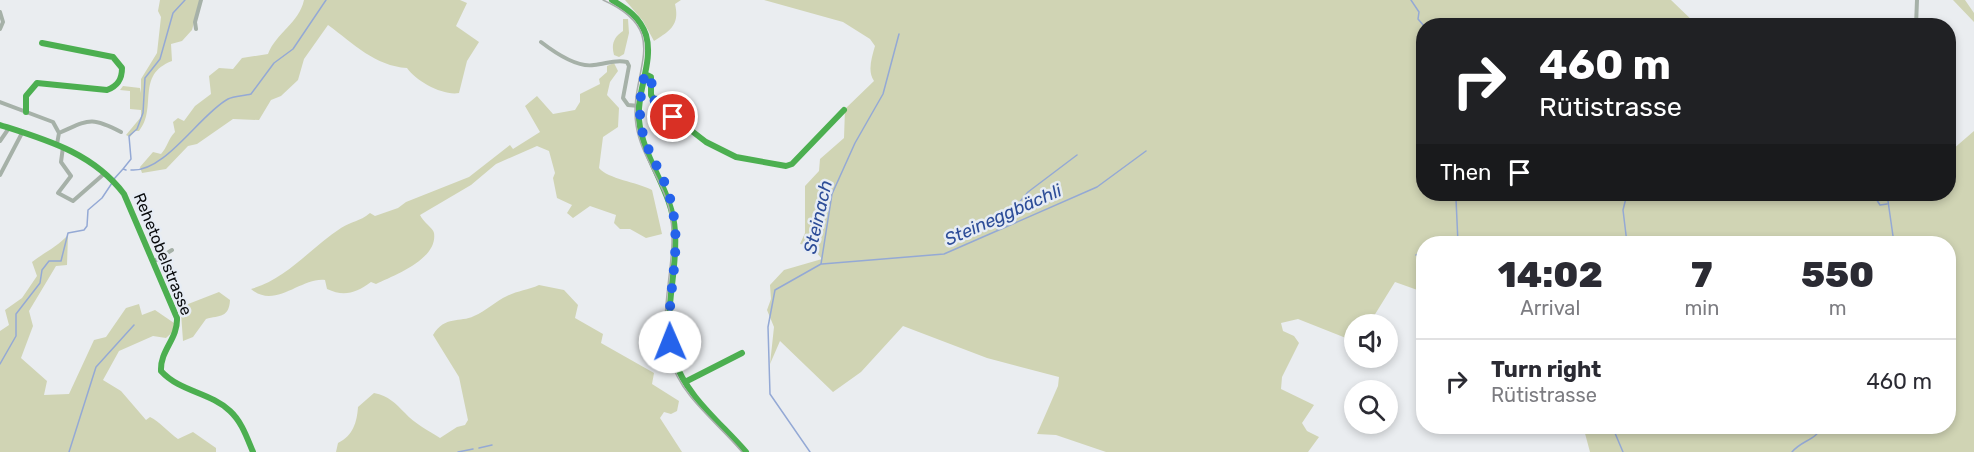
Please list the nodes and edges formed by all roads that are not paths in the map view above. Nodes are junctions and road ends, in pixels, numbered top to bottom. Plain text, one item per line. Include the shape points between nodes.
1 (201, 0) edge
2 (612, 0) edge
3 (1917, 0) edge
4 (0, 12) edge
5 (1916, 18) edge
6 (0, 29) edge
7 (196, 29) dead end
8 (541, 42) dead end
9 (42, 43) dead end
10 (645, 74) junction
11 (0, 102) edge
12 (639, 106) junction
13 (844, 110) dead end
14 (26, 112) junction
15 (0, 125) edge
16 (9, 128) junction
17 (122, 132) dead end
18 (21, 133) junction
19 (59, 133) junction
20 (0, 141) edge
21 (56, 144) junction
22 (63, 147) junction
23 (105, 172) junction
24 (0, 176) edge
25 (172, 250) dead end
26 (153, 262) junction
27 (742, 353) dead end
28 (685, 382) junction
29 (253, 452) edge
30 (746, 452) edge

1 - 7 street
2 - 10 street via 636,17 648,41
3 - 5 street
4 - 6 street
8 - 12 street via 587,65 627,62 623,98 626,104
9 - 14 street via 113,57 122,68 122,78 107,90 37,83 26,96
10 - 12 street
10 - 13 street via 651,77 651,95 657,104 706,142 736,157 792,164
11 - 14 street
12 - 28 street via 642,138 668,193 675,220 669,333 674,361
14 - 19 street via 53,122
15 - 16 street, Rehetobelstrasse
16 - 18 street, Rehetobelstrasse
16 - 20 street
17 - 19 street via 87,120
18 - 21 street, Rehetobelstrasse
18 - 24 street
19 - 21 street
21 - 22 street, Rehetobelstrasse
22 - 23 street, Rehetobelstrasse
22 - 23 street via 61,162 71,177 59,196 73,201
23 - 26 street, Rehetobelstrasse via 114,180
25 - 26 street
26 - 29 street, Rehetobelstrasse via 178,324 161,357 161,371 170,381 229,409
27 - 28 street
28 - 30 street

